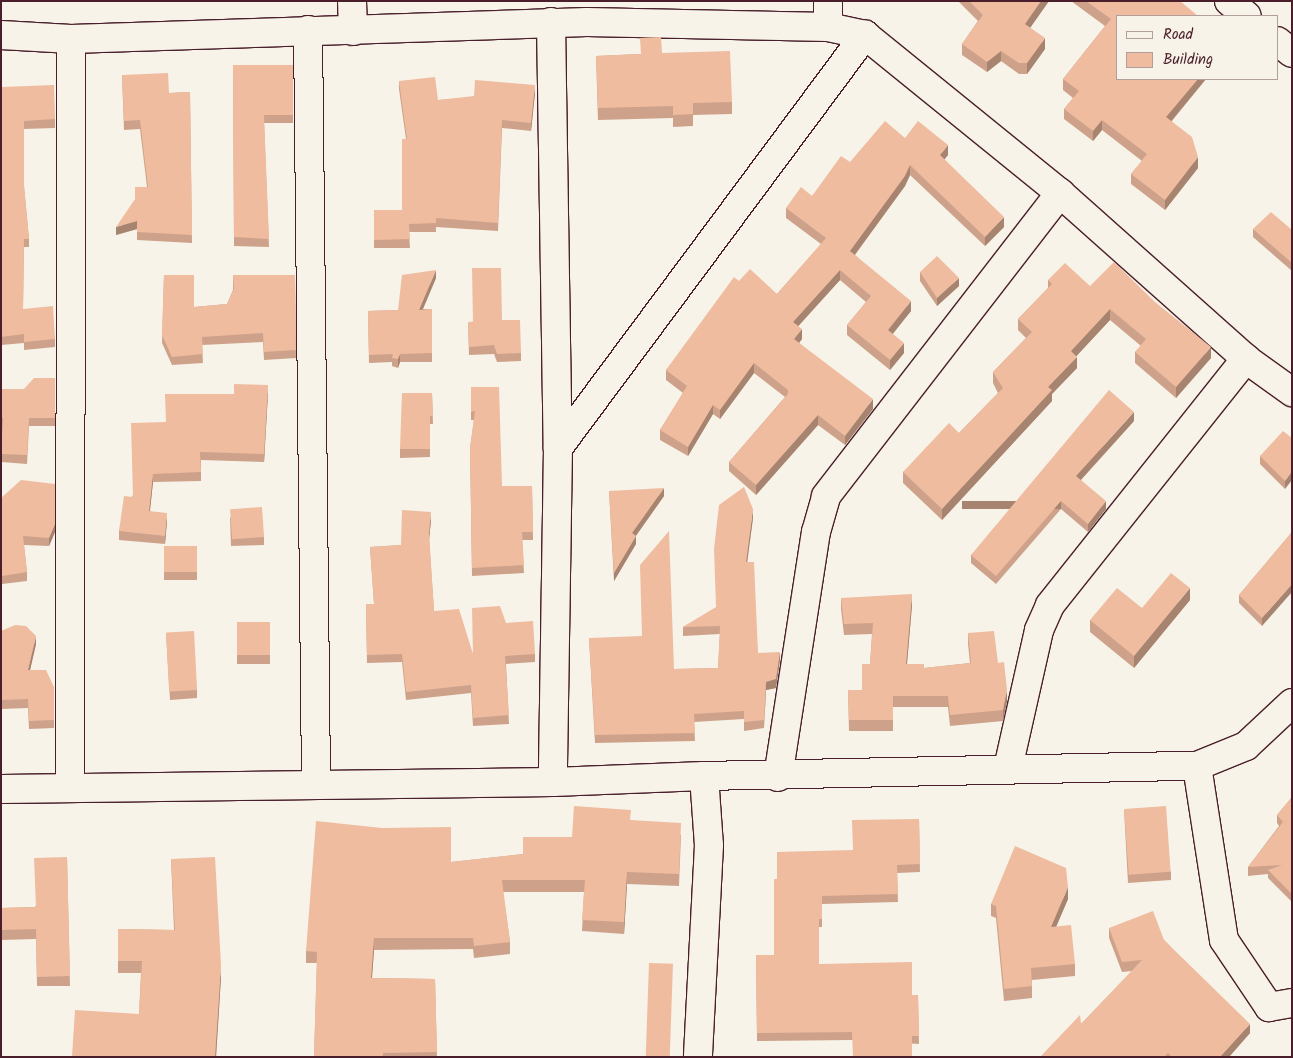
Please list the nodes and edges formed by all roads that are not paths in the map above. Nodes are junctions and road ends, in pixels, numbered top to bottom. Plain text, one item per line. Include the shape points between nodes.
1 (352, 1) edge
2 (1230, 1) edge
3 (587, 12) edge
4 (828, 14) edge
5 (1246, 15) edge
6 (551, 22) junction
7 (308, 30) junction
8 (353, 31) junction
9 (1, 35) edge
10 (865, 35) junction
11 (71, 39) junction
12 (1278, 42) edge
13 (1292, 53) edge
14 (1060, 193) junction
15 (1246, 359) junction
16 (1292, 392) edge
17 (558, 448) junction
18 (1292, 703) edge
19 (1197, 766) junction
20 (1008, 768) junction
21 (704, 776) junction
22 (778, 777) junction
23 (553, 782) junction
24 (316, 785) junction
25 (70, 788) junction
26 (1, 789) edge
27 (1292, 1003) edge
28 (698, 1057) edge

1 - 8 street
2 - 5 street
3 - 4 street
3 - 6 street
4 - 10 street
6 - 8 street
6 - 17 street
7 - 8 street
7 - 11 street
7 - 24 street
9 - 11 street
10 - 14 street
10 - 17 street
11 - 25 street
12 - 13 street
14 - 15 street
14 - 22 street via 826,496 816,532
15 - 16 street
15 - 20 street via 1050,605 1039,630
17 - 23 street
18 - 19 street via 1246,746
19 - 20 street
19 - 27 street via 1224,940 1269,1007
20 - 22 street
21 - 22 street
21 - 23 street
21 - 28 street via 708,845
23 - 24 street
24 - 25 street
25 - 26 street

